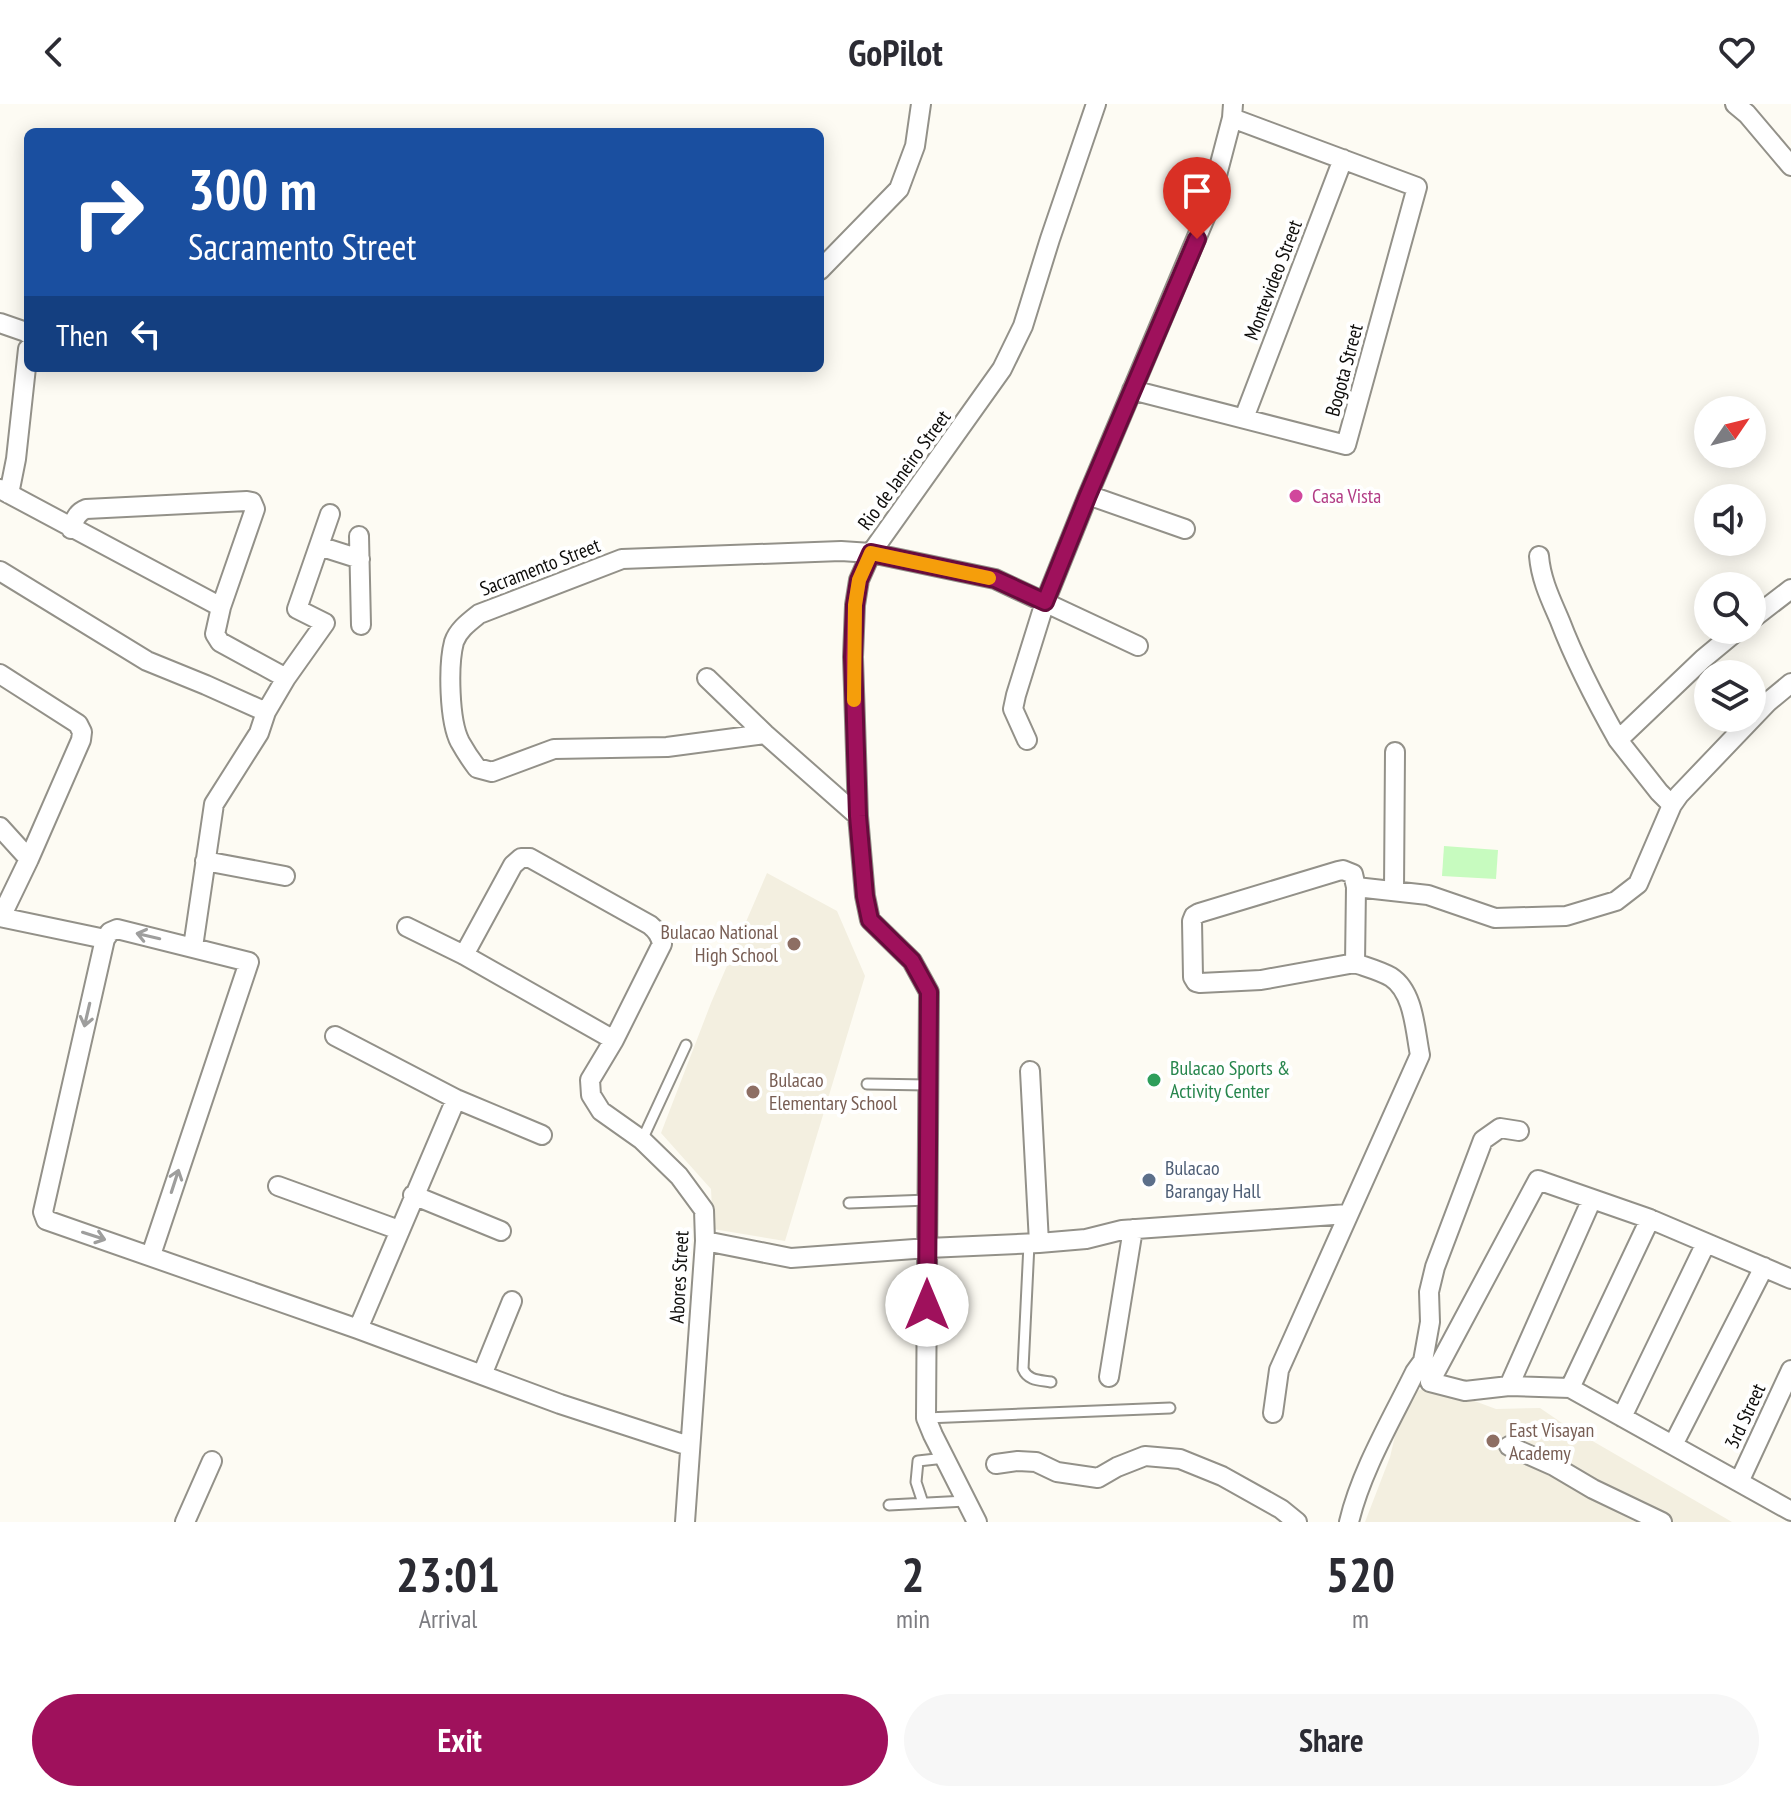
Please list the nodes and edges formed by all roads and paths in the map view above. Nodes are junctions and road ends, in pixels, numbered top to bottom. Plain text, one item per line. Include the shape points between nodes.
1 (921, 104) edge
2 (1096, 104) edge
3 (1735, 104) edge
4 (1232, 111) edge
5 (1343, 159) junction
6 (1791, 166) edge
7 (824, 266) edge
8 (0, 323) edge
9 (24, 332) edge
10 (25, 372) edge
11 (1132, 390) junction
12 (1244, 418) junction
13 (5, 492) edge
14 (1088, 495) junction
15 (330, 514) dead end
16 (71, 529) junction
17 (1185, 529) dead end
18 (359, 536) dead end
19 (319, 546) junction
20 (871, 553) junction
21 (1539, 556) dead end
22 (360, 559) junction
23 (0, 571) edge
24 (1791, 589) edge
25 (1045, 602) junction
26 (221, 607) junction
27 (1766, 608) edge
28 (361, 625) dead end
29 (1720, 644) edge
30 (1138, 646) dead end
31 (0, 674) edge
32 (286, 678) junction
33 (707, 678) dead end
34 (1791, 683) edge
35 (266, 712) junction
36 (765, 734) junction
37 (1027, 740) dead end
38 (1618, 740) junction
39 (1395, 752) dead end
40 (1672, 805) junction
41 (858, 816) junction
42 (0, 827) edge
43 (29, 859) junction
44 (205, 861) junction
45 (285, 876) dead end
46 (1356, 887) junction
47 (1394, 891) junction
48 (1, 917) edge
49 (407, 927) dead end
50 (105, 939) junction
51 (193, 947) junction
52 (464, 955) junction
53 (1355, 963) junction
54 (335, 1036) dead end
55 (614, 1040) junction
56 (686, 1045) dead end
57 (1030, 1071) dead end
58 (867, 1084) dead end
59 (928, 1085) junction
60 (456, 1099) junction
61 (1519, 1131) dead end
62 (542, 1135) dead end
63 (642, 1140) junction
64 (278, 1186) dead end
65 (413, 1195) junction
66 (1592, 1199) junction
67 (928, 1200) junction
68 (849, 1203) dead end
69 (1348, 1214) junction
70 (1650, 1219) junction
71 (1133, 1229) junction
72 (399, 1230) junction
73 (501, 1231) dead end
74 (705, 1241) junction
75 (1034, 1243) junction
76 (1706, 1243) junction
77 (928, 1248) junction
78 (151, 1255) junction
79 (1764, 1267) junction
80 (1791, 1279) edge
81 (512, 1301) dead end
82 (358, 1329) junction
83 (1791, 1370) edge
84 (482, 1375) junction
85 (1109, 1377) dead end
86 (1051, 1382) dead end
87 (1509, 1386) junction
88 (1570, 1388) junction
89 (1170, 1408) dead end
90 (1273, 1413) dead end
91 (1622, 1417) junction
92 (926, 1418) junction
93 (1673, 1445) junction
94 (689, 1446) junction
95 (1509, 1446) dead end
96 (945, 1458) junction
97 (212, 1461) dead end
98 (996, 1464) dead end
99 (1739, 1482) junction
100 (966, 1501) junction
101 (923, 1503) junction
102 (889, 1505) dead end
103 (1791, 1511) edge
104 (185, 1522) edge
105 (685, 1522) edge
106 (977, 1522) edge
107 (1297, 1522) edge
108 (1349, 1522) edge
109 (1662, 1522) edge

1 - 7 street via 915,146 899,189
2 - 20 street, Rio de Janeiro Street via 1023,326 1002,369
3 - 6 street
4 - 5 street
4 - 11 street via 1207,213
5 - 12 street, Montevideo Street
5 - 12 street, Bogota Street via 1417,187 1346,445
8 - 9 street
10 - 13 street via 16,459
11 - 12 street, Bogota Street
11 - 14 street
13 - 16 street
14 - 17 street
14 - 25 street
15 - 19 street
16 - 26 street
16 - 26 street via 86,509 252,502 255,509
18 - 22 street
19 - 22 street
19 - 32 street via 297,609 325,623
20 - 25 street, Sacramento Street via 995,579
20 - 36 street, Sacramento Street via 622,559 479,614 455,641 452,717 458,740 477,768 492,772 554,749 667,747
20 - 41 street, Rio de Janeiro Street via 855,605
21 - 38 street via 1567,643
22 - 28 street
23 - 35 street via 147,661
24 - 27 street
25 - 30 street, Sacramento Street
25 - 37 street via 1013,709
26 - 32 street via 217,638
29 - 38 street
31 - 43 street via 78,724 82,732
32 - 35 street
33 - 36 street
34 - 40 street
35 - 44 street via 259,733 214,804
36 - 41 street
38 - 40 street
39 - 47 street
40 - 47 street via 1638,884 1616,901 1566,916 1495,918 1428,895
41 - 59 street, Rio de Janeiro Street via 870,920 912,961 929,992
42 - 43 street
43 - 48 street
44 - 45 street
44 - 51 street
46 - 47 street
46 - 53 street
46 - 53 street via 1353,874 1338,871 1199,913 1192,921 1196,982 1261,980
48 - 50 street
49 - 52 street
51 -> 50 street via 117,929
50 -> 78 street via 43,1216
78 -> 51 street via 249,962
52 - 55 street
52 - 55 street, Abores Street via 521,858 530,858 650,925 662,944
53 - 69 street via 1391,977 1404,989 1420,1055
54 - 60 street
55 - 63 street, Abores Street via 590,1080 591,1095 601,1111
56 - 63 lane
57 - 75 street
58 - 59 lane
59 - 67 street, Rio de Janeiro Street
60 - 62 street
60 - 65 street
61 - 108 street via 1500,1128 1483,1140 1435,1267 1423,1361 1374,1456
63 - 74 street, Abores Street via 704,1210
64 - 72 street
65 - 72 street
65 - 73 street
66 - 70 street
66 - 87 street
66 - 87 street via 1538,1180 1430,1382 1465,1391
67 - 68 lane
67 - 77 street, Rio de Janeiro Street
69 - 71 street
69 - 90 street via 1279,1370
70 - 76 street
70 - 88 street
71 - 75 street
71 - 85 street
72 - 82 street
74 - 77 street via 791,1258
74 - 94 street, Abores Street
75 - 77 street
75 - 86 lane via 1023,1369 1030,1378
76 - 79 street
76 - 91 street
77 - 92 street, Rio de Janeiro Street
78 - 82 street
79 - 80 street
79 - 93 street
81 - 84 street
82 - 84 street
83 - 99 street, 3rd Street
84 - 94 street
87 - 88 street
88 - 91 street
89 - 92 lane
91 - 93 street
92 - 96 street, Rio de Janeiro Street
93 - 99 street
94 - 105 street, Abores Street
95 - 109 street
96 - 100 street, Rio de Janeiro Street
96 - 101 lane via 918,1461 916,1482
97 - 104 street
98 - 107 street via 1036,1462 1057,1472 1098,1478 1145,1456 1180,1459 1222,1476
99 - 103 street
100 - 101 lane
100 - 106 street, Rio de Janeiro Street
101 - 102 lane

